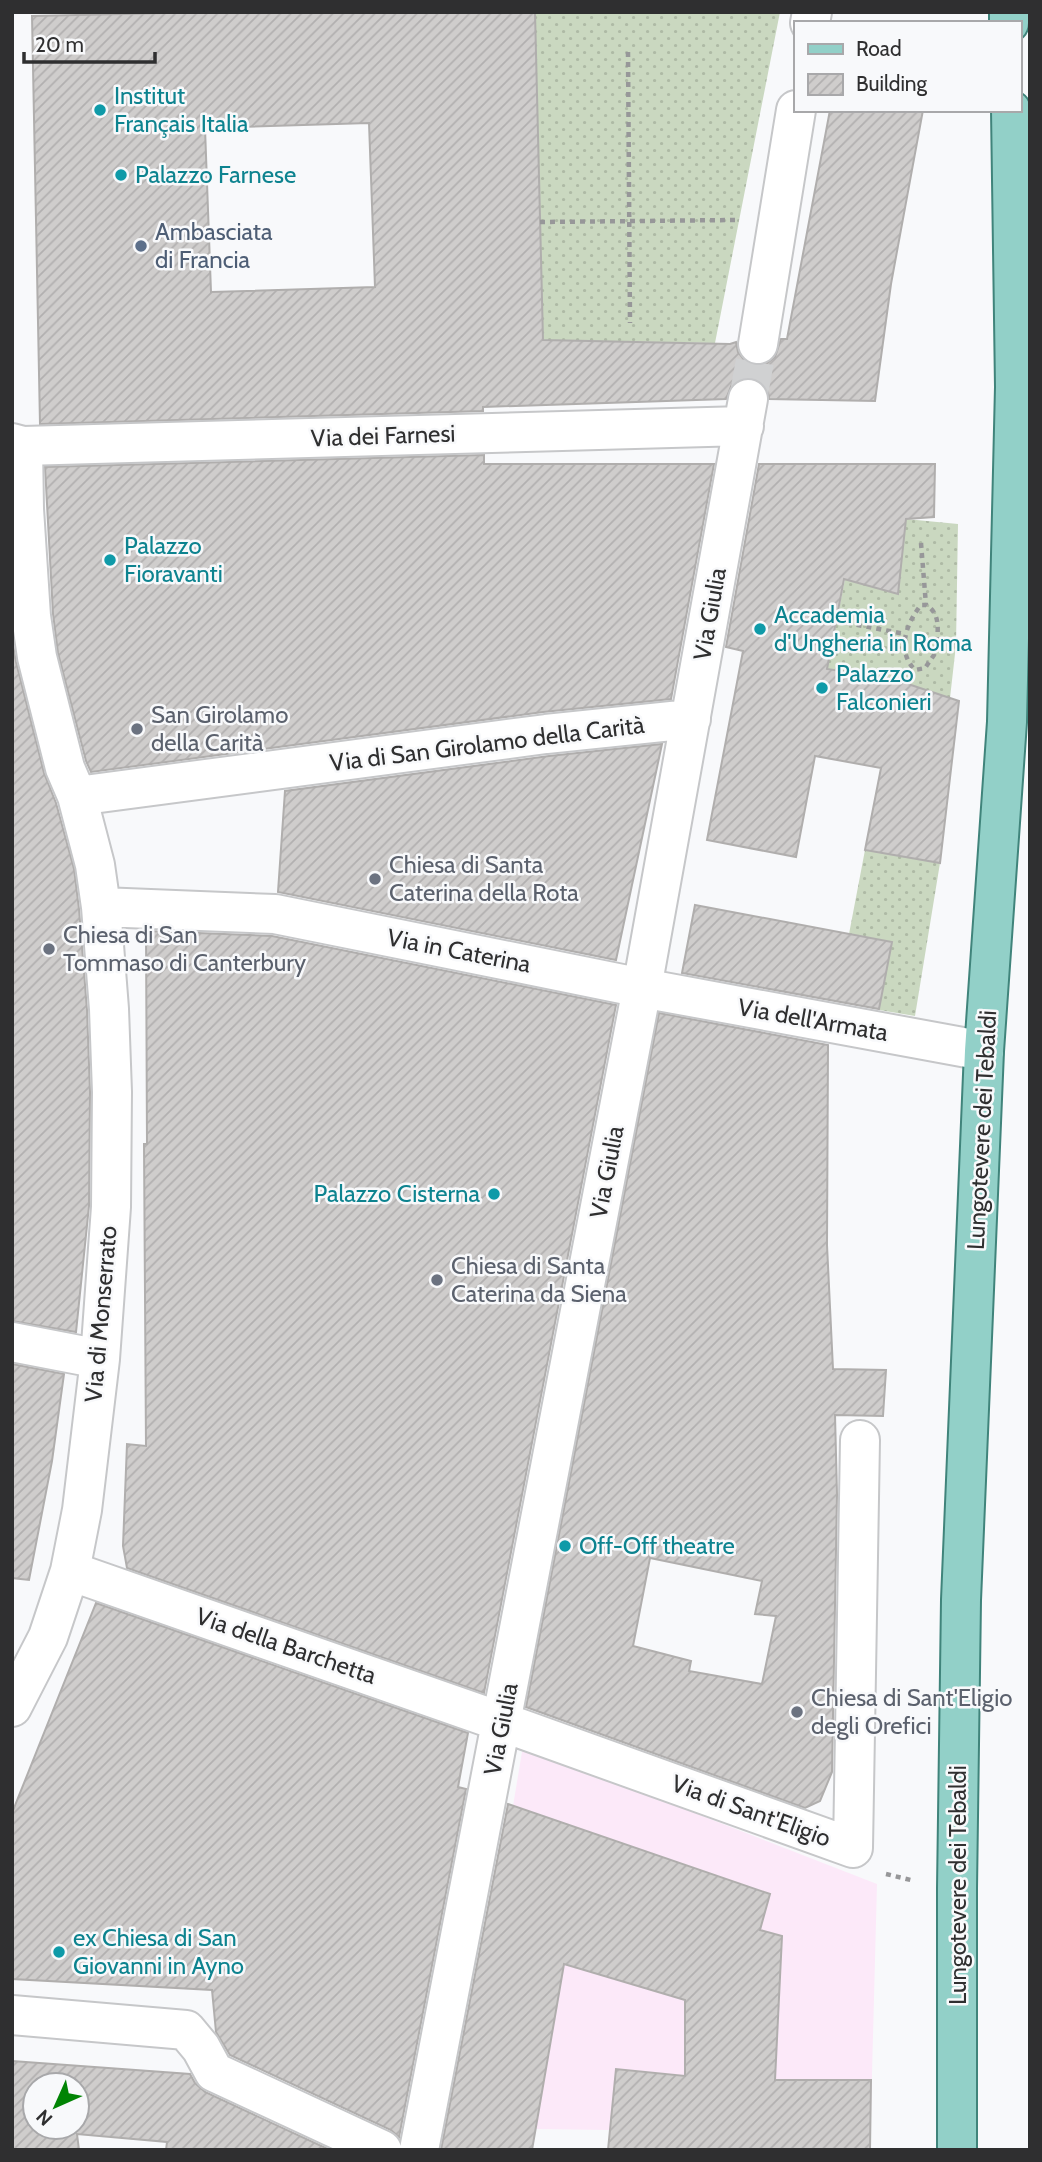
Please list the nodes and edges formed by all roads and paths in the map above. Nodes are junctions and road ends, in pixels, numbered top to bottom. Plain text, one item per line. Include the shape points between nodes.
1 (628, 52) dead end
2 (796, 112) edge
3 (1011, 112) edge
4 (630, 221) junction
5 (540, 222) dead end
6 (779, 222) junction
7 (630, 323) dead end
8 (758, 344) tunnel mouth
9 (746, 413) joint
10 (18, 444) edge
11 (921, 543) dead end
12 (926, 605) junction
13 (837, 621) dead end
14 (905, 634) junction
15 (937, 642) junction
16 (956, 645) dead end
17 (691, 719) junction
18 (77, 796) junction
19 (101, 907) junction
20 (642, 988) junction
21 (984, 1052) junction
22 (12, 1342) edge
23 (100, 1359) junction
24 (860, 1440) dead end
25 (70, 1571) junction
26 (12, 1707) edge
27 (502, 1722) junction
28 (12, 2015) edge
29 (382, 2150) edge
30 (419, 2150) edge
31 (957, 2150) edge

1 - 4 path
2 - 6 street
3 - 21 main road, Lungotevere dei Tebaldi via 1015,387 1007,722
4 - 5 path
4 - 6 path
4 - 7 path
6 - 8 street
9 - 10 street, Via dei Farnesi
9 - 17 street, Via Giulia
10 - 18 street via 37,656 65,768
11 - 12 path
12 - 14 path via 915,612
12 - 15 path via 935,611
13 - 14 path
14 - 15 path via 905,653 915,670 926,668
15 - 16 path
17 - 18 street, Via di San Girolamo della Carità
17 - 20 street, Via Giulia
18 - 19 street, Via di Monserrato
19 - 20 street, Via in Caterina via 275,914
19 - 23 street, Via di Monserrato via 112,1092 111,1207
20 - 21 street, Via dell'Armata
20 - 27 street, Via Giulia
21 - 31 main road, Lungotevere dei Tebaldi via 961,1600
22 - 23 street
23 - 25 street, Via di Monserrato
24 - 27 street, Via di Sant'Eligio via 853,1848
25 - 26 street, Via di Monserrato via 48,1637
25 - 27 street, Via della Barchetta
27 - 30 street, Via Giulia
28 - 29 street via 186,2030 214,2071

